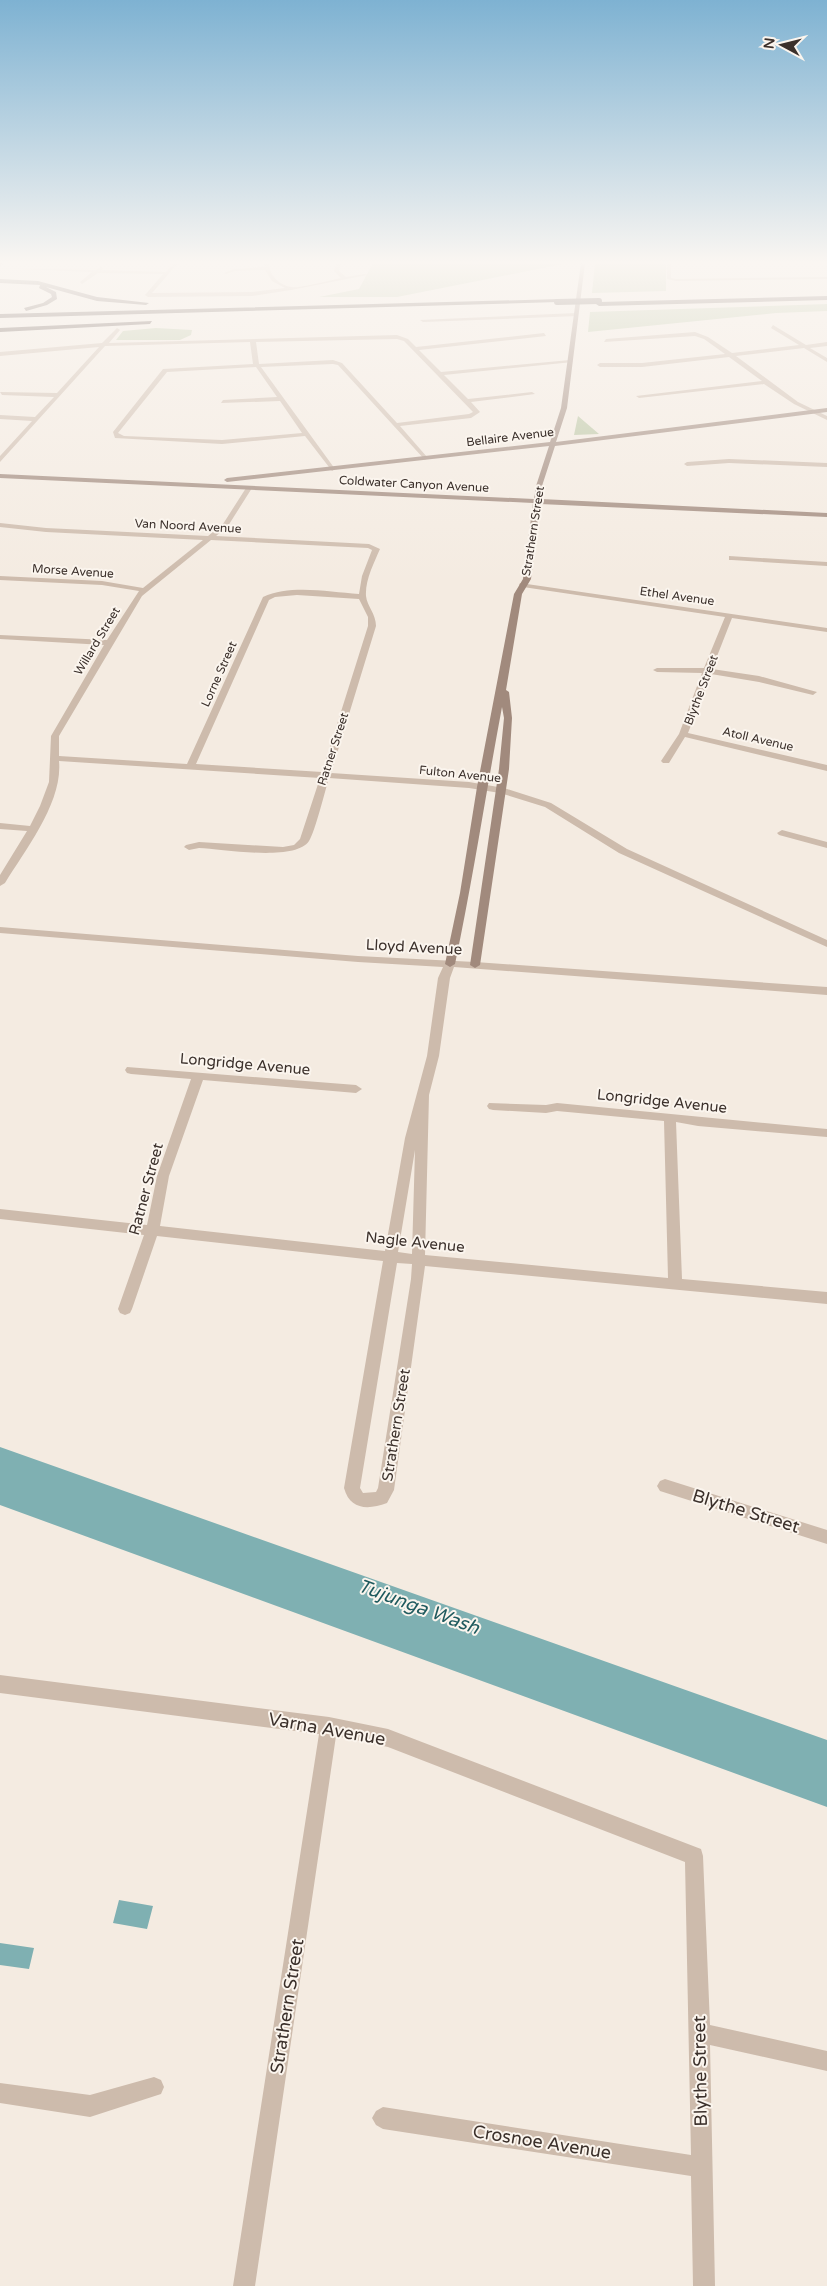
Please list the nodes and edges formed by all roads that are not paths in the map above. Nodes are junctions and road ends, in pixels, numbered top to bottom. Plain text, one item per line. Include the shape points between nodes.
1 (81, 370) edge
2 (170, 370) edge
3 (260, 370) edge
4 (345, 370) edge
5 (436, 370) edge
6 (487, 370) edge
7 (569, 370) edge
8 (752, 370) edge
9 (440, 374) junction
10 (765, 382) junction
11 (2, 392) dead end
12 (532, 394) dead end
13 (58, 395) junction
14 (639, 396) dead end
15 (280, 398) junction
16 (467, 401) junction
17 (223, 402) dead end
18 (827, 410) edge
19 (814, 411) junction
20 (0, 418) edge
21 (827, 418) edge
22 (36, 419) junction
23 (395, 425) junction
24 (307, 434) junction
25 (553, 444) junction
26 (425, 458) junction
27 (0, 460) edge
28 (687, 464) dead end
29 (827, 465) edge
30 (332, 469) junction
31 (294, 475) junction
32 (0, 476) edge
33 (256, 478) junction
34 (180, 484) junction
35 (249, 488) junction
36 (330, 492) junction
37 (536, 501) junction
38 (827, 515) edge
39 (0, 525) edge
40 (210, 538) junction
41 (732, 558) dead end
42 (827, 564) edge
43 (0, 578) edge
44 (523, 585) junction
45 (144, 590) junction
46 (362, 597) junction
47 (729, 616) junction
48 (827, 630) edge
49 (0, 637) edge
50 (109, 643) junction
51 (657, 670) dead end
52 (709, 671) junction
53 (504, 682) junction
54 (813, 692) dead end
55 (684, 734) junction
56 (55, 758) junction
57 (666, 761) dead end
58 (191, 766) junction
59 (827, 768) edge
60 (325, 775) junction
61 (482, 787) junction
62 (501, 790) junction
63 (0, 826) edge
64 (32, 829) junction
65 (782, 832) dead end
66 (827, 844) edge
67 (189, 847) dead end
68 (0, 883) edge
69 (0, 930) edge
70 (827, 944) edge
71 (450, 964) junction
72 (475, 965) junction
73 (827, 991) edge
74 (131, 1070) dead end
75 (198, 1077) junction
76 (356, 1089) dead end
77 (423, 1096) junction
78 (493, 1106) dead end
79 (670, 1117) junction
80 (827, 1133) edge
81 (0, 1214) edge
82 (152, 1231) junction
83 (391, 1257) junction
84 (419, 1260) junction
85 (674, 1284) junction
86 (827, 1298) edge
87 (125, 1310) dead end
88 (665, 1486) dead end
89 (827, 1536) edge
90 (0, 1684) edge
91 (330, 1726) junction
92 (694, 1856) joint
93 (700, 2033) junction
94 (827, 2061) edge
95 (154, 2087) dead end
96 (0, 2094) edge
97 (383, 2118) dead end
98 (701, 2167) junction
99 (244, 2286) edge
100 (704, 2286) edge

1 - 13 street
2 - 24 street via 165,370 115,433 117,436 222,442
3 - 15 street
4 - 23 street
5 - 9 street
6 - 9 street
7 - 25 street, Strathern Street via 564,408
8 - 10 street
9 - 16 street
10 - 14 street
10 - 19 street
11 - 13 street
12 - 16 street
13 - 22 street
15 - 17 street
15 - 24 street
16 - 23 street via 476,410 475,414
18 - 19 street, Bellaire Avenue
19 - 21 street
19 - 25 street, Bellaire Avenue
20 - 22 street
22 - 27 street
23 - 26 street
24 - 30 street
25 - 26 street, Bellaire Avenue
25 - 37 street, Strathern Street
26 - 30 street, Bellaire Avenue
28 - 29 street via 729,461
30 - 31 street
30 - 33 street, Bellaire Avenue
31 - 35 street via 257,480
31 - 36 street via 288,481 294,486
32 - 34 street, Coldwater Canyon Avenue
33 - 34 street, Bellaire Avenue
33 - 35 street via 249,482
34 - 35 street, Coldwater Canyon Avenue
35 - 36 street, Coldwater Canyon Avenue
35 - 40 street, Willard Street via 232,520
36 - 37 street, Coldwater Canyon Avenue
37 - 38 street, Coldwater Canyon Avenue
37 - 44 street, Strathern Street via 527,579
39 - 40 street, Van Noord Avenue
40 - 45 street, Willard Street
40 - 46 street, Van Noord Avenue via 374,547
41 - 42 street
43 - 45 street, Morse Avenue via 102,583
44 - 47 street, Ethel Avenue
44 - 53 street, Strathern Street via 518,594
45 - 50 street, Willard Street
46 - 58 street, Lorne Street via 285,592 272,594 266,599
46 - 60 street, Ratner Street via 372,617 372,626
47 - 48 street, Ethel Avenue
47 - 52 street, Blythe Street
49 - 50 street
50 - 56 street, Willard Street via 55,736
51 - 52 street
52 - 54 street
52 - 55 street, Blythe Street
53 - 61 street, Strathern Street
53 - 62 street, Strathern Street via 508,718
55 - 57 street, Blythe Street
55 - 59 street, Atoll Avenue
56 - 58 street, Fulton Avenue
56 - 64 street, Willard Street via 52,791
58 - 60 street, Fulton Avenue
60 - 61 street, Fulton Avenue
60 - 67 street, Ratner Street via 305,840 297,847 283,850
61 - 62 street, Fulton Avenue
61 - 71 street, Strathern Street
62 - 70 street, Fulton Avenue via 548,805 623,850
62 - 72 street, Strathern Street
63 - 64 street
64 - 68 street, Willard Street
65 - 66 street
69 - 71 street, Lloyd Avenue
71 - 72 street, Lloyd Avenue
71 - 77 street, Strathern Street via 444,978 433,1056
72 - 73 street, Lloyd Avenue
74 - 75 street, Longridge Avenue
75 - 76 street, Longridge Avenue
75 - 82 street, Ratner Street via 163,1176
77 - 83 street, Strathern Street via 412,1138
77 - 84 street, Strathern Street
78 - 79 street, Longridge Avenue via 557,1107
79 - 80 street, Longridge Avenue
79 - 85 street
81 - 82 street, Nagle Avenue
82 - 83 street, Nagle Avenue
82 - 87 street, Ratner Street
83 - 84 street, Nagle Avenue
83 - 84 street, Strathern Street via 352,1488 358,1500 371,1502 381,1498 386,1490
84 - 85 street, Nagle Avenue
85 - 86 street, Nagle Avenue
88 - 89 street, Blythe Street
90 - 91 street, Varna Avenue
91 - 92 street, Varna Avenue via 388,1738
91 - 99 street, Strathern Street
92 - 93 street, Blythe Street
93 - 94 street
93 - 98 street, Blythe Street
95 - 96 street via 90,2106
97 - 98 street, Crosnoe Avenue
98 - 100 street, Blythe Street

